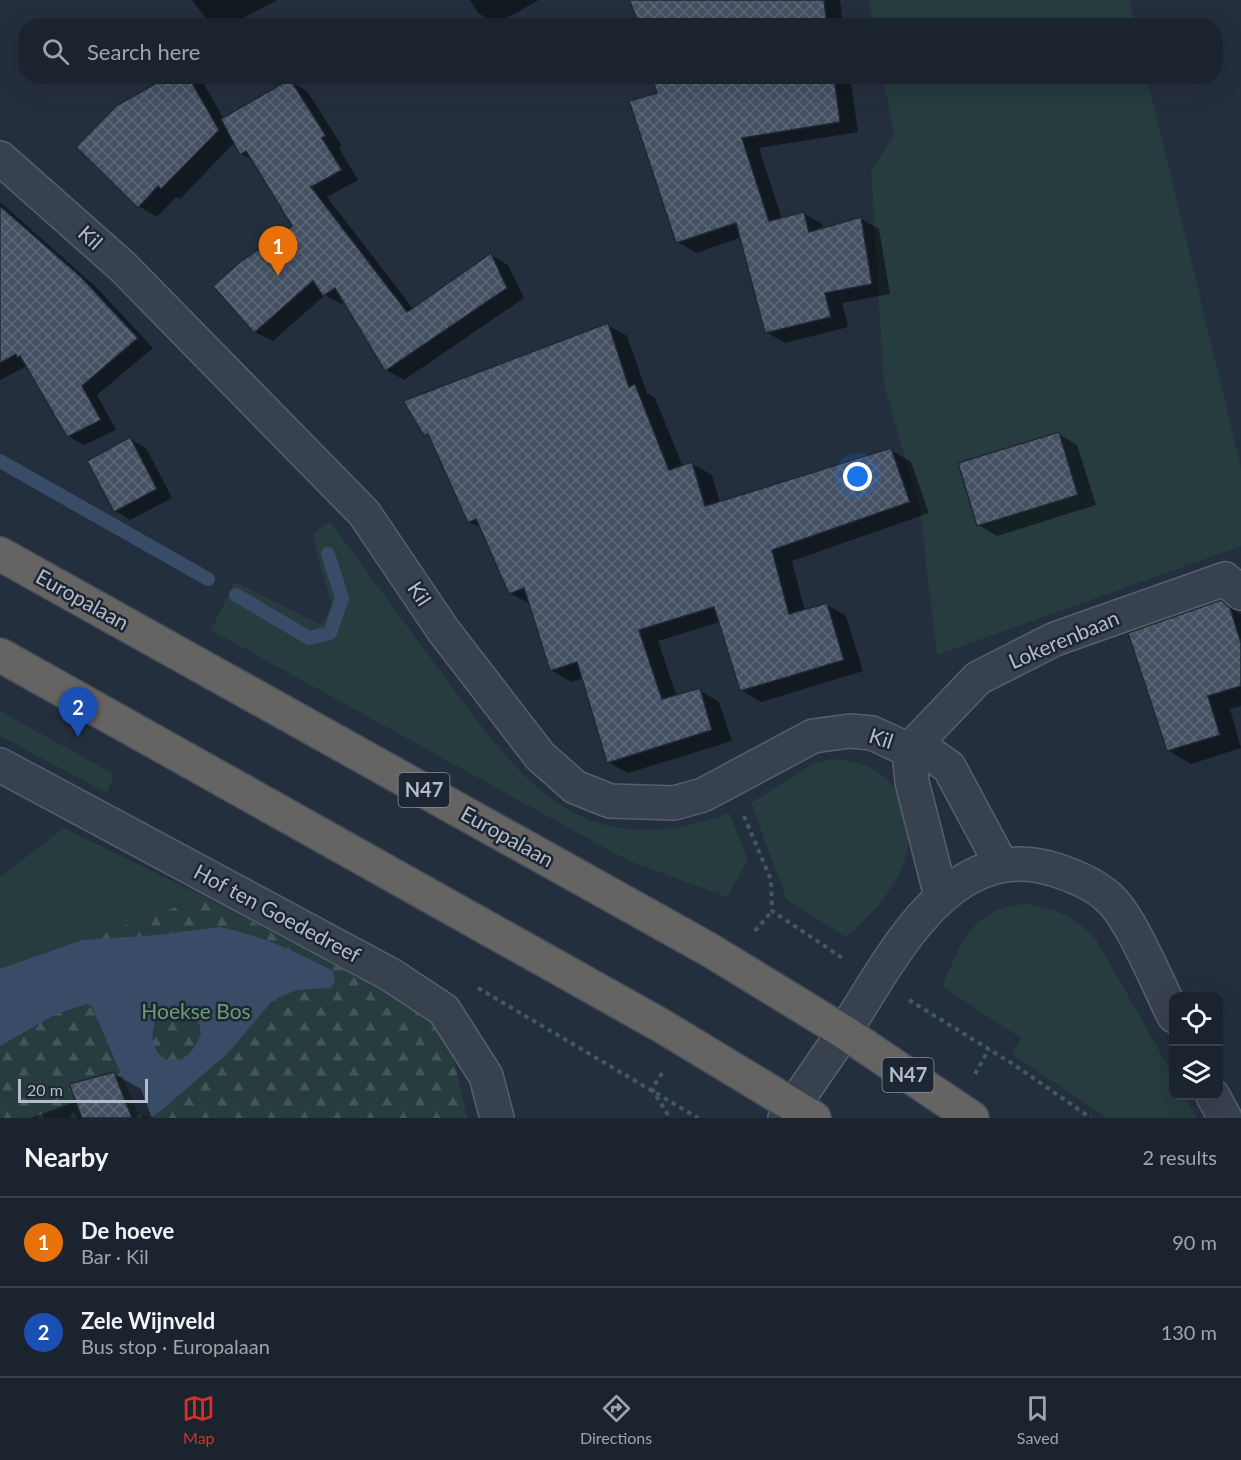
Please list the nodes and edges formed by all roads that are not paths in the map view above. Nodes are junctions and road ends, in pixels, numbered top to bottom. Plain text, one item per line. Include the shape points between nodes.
1 (0, 158) edge
2 (0, 554) edge
3 (1241, 593) edge
4 (0, 655) edge
5 (909, 750) junction
6 (0, 765) edge
7 (1001, 864) junction
8 (941, 896) junction
9 (1169, 1008) edge
10 (844, 1032) junction
11 (1216, 1100) edge
12 (798, 1114) edge
13 (497, 1118) edge
14 (972, 1118) edge
15 (1225, 1118) edge

1 - 5 street, Kil via 122,266 364,513 457,648 540,756 575,787 610,801 674,803 703,795 813,736 849,731 872,733
2 - 10 highway, Europalaan / N47 via 708,949
3 - 5 street, Lokerenbaan via 1225,579 1055,639 978,678
4 - 12 highway via 662,1026
5 - 7 street, Kil via 932,755 949,767
5 - 8 street, Kil via 912,782
6 - 13 street, Hof ten Goededreef via 391,975 444,1010 486,1076
7 - 8 street via 966,879
7 - 9 street via 1040,865 1074,875 1109,897 1132,931
8 - 10 street via 911,929
10 - 12 street
10 - 14 highway, Europalaan / N47
11 - 15 street

